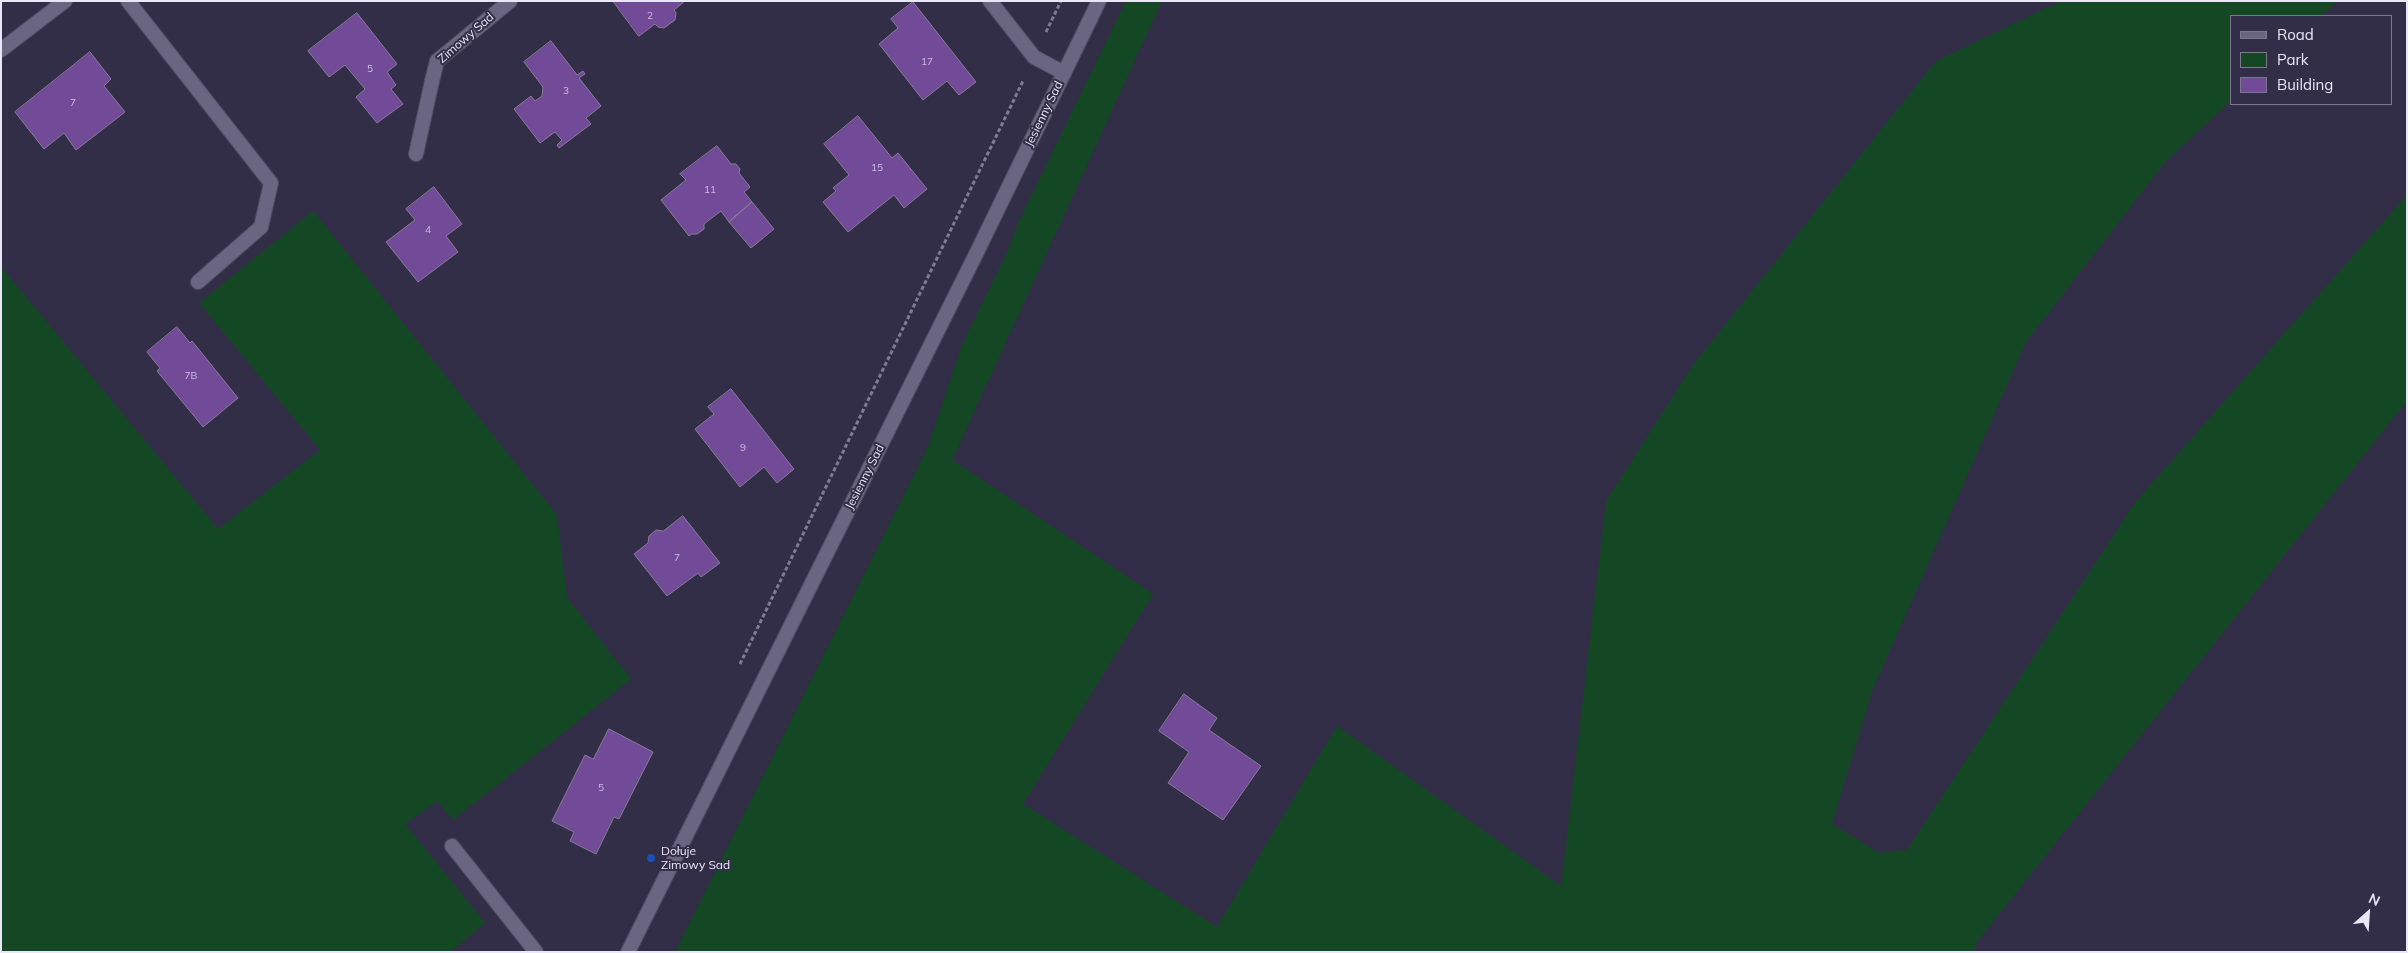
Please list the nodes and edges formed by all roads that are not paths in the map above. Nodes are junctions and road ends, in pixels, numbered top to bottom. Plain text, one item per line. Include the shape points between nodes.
1 (65, 1) edge
2 (128, 1) edge
3 (510, 1) edge
4 (990, 1) edge
5 (1099, 1) edge
6 (1, 50) edge
7 (1064, 73) junction
8 (416, 154) dead end
9 (198, 282) dead end
10 (452, 846) dead end
11 (536, 952) edge
12 (628, 952) edge

1 - 6 street
2 - 9 street via 271,184 261,226
3 - 8 street, Zimowy Sad via 437,61
4 - 7 street via 1034,58
5 - 7 street, Jesienny Sad
7 - 12 street, Jesienny Sad
10 - 11 street

